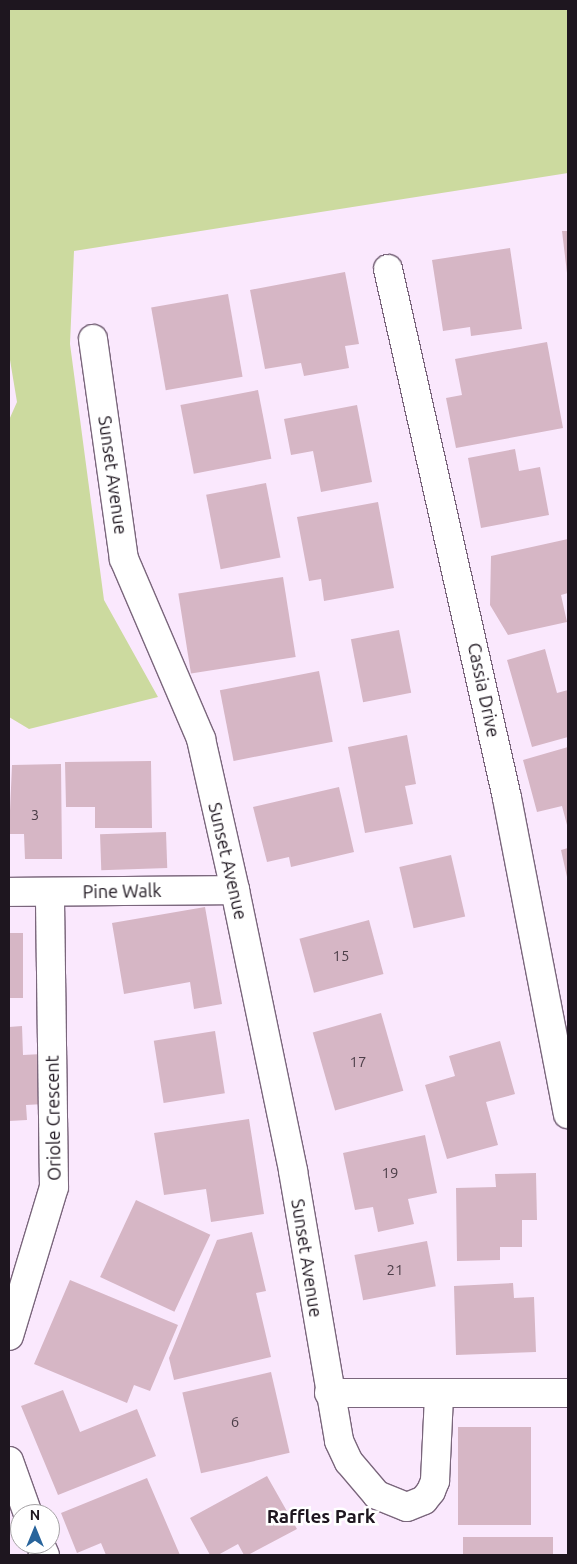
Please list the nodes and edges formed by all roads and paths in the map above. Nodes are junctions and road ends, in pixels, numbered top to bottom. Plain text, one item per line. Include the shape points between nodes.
1 (388, 269) dead end
2 (94, 339) dead end
3 (235, 890) junction
4 (9, 892) edge
5 (50, 892) junction
6 (568, 1114) edge
7 (9, 1336) edge
8 (330, 1393) junction
9 (568, 1393) edge
10 (439, 1395) junction
11 (9, 1461) edge
12 (24, 1504) edge

1 - 6 street, Cassia Drive via 507,798
2 - 3 street, Sunset Avenue via 124,559 201,739
3 - 5 street, Pine Walk
3 - 8 street, Sunset Avenue via 293,1171
4 - 5 street, Pine Walk
5 - 7 street, Oriole Crescent via 54,1187
8 - 10 street
8 - 10 street, Sunset Avenue via 339,1441 349,1462 377,1495 407,1507 424,1500 435,1481
9 - 10 street
11 - 12 street

